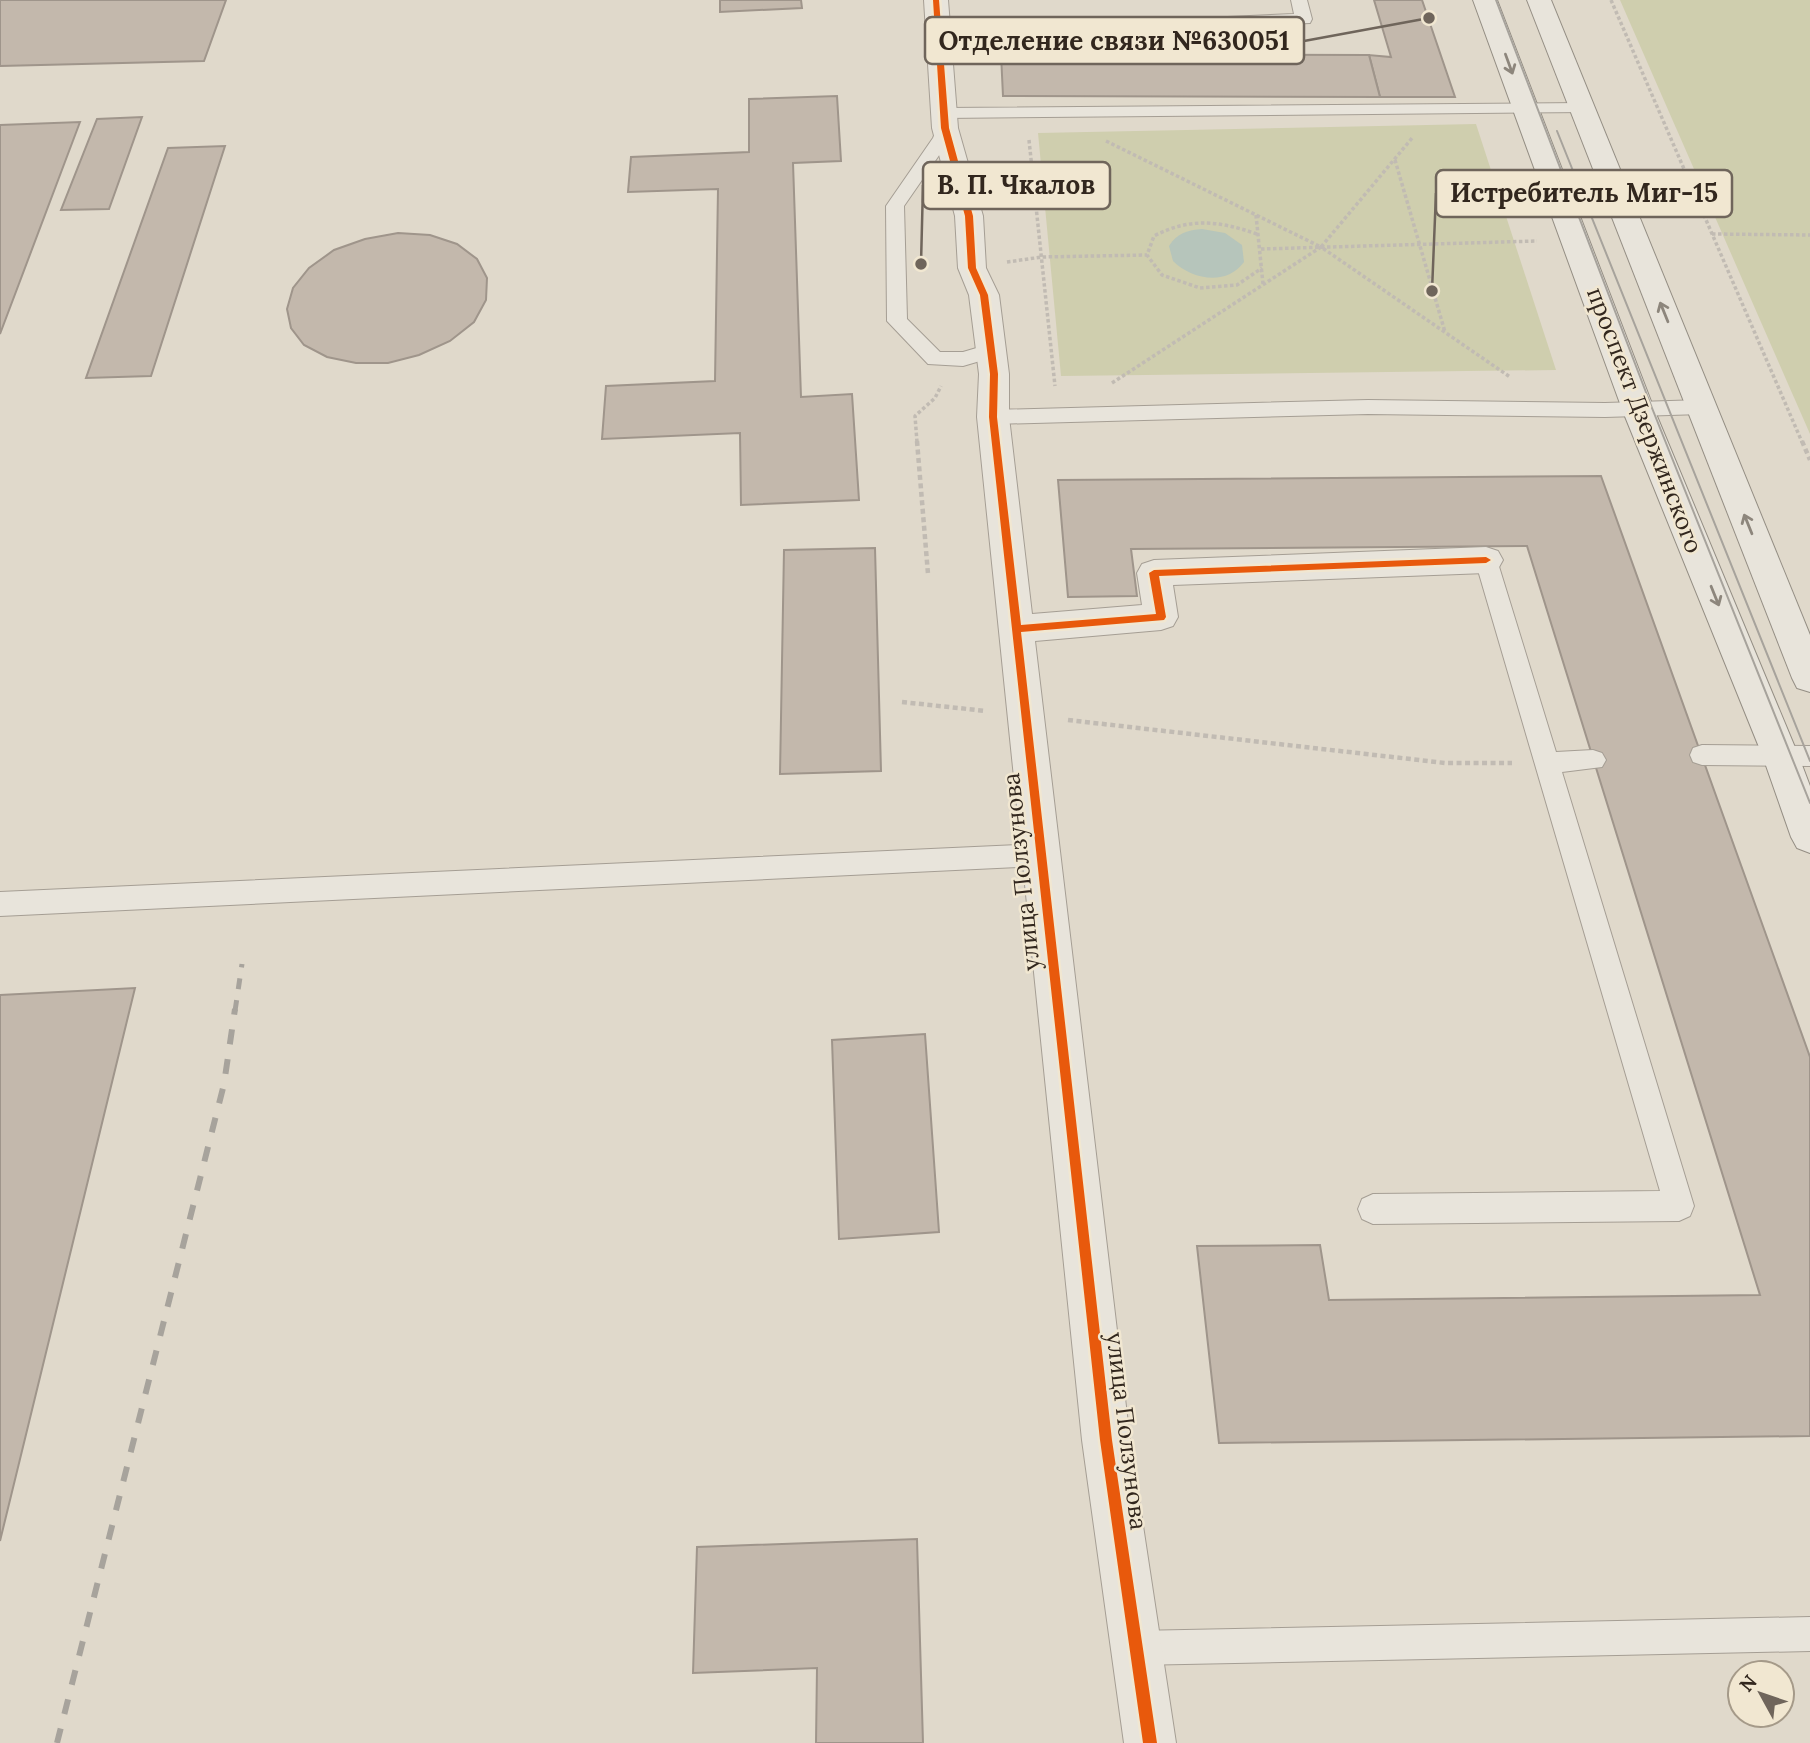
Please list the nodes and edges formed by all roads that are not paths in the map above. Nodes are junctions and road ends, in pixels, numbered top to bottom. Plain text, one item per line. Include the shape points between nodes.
1 (936, 0) edge
2 (1299, 0) edge
3 (1485, 0) edge
4 (1539, 0) edge
5 (940, 36) junction
6 (1583, 108) junction
7 (1526, 109) junction
8 (944, 121) junction
9 (990, 351) junction
10 (1702, 408) junction
11 (1639, 409) junction
12 (993, 417) junction
13 (1486, 560) joint
14 (1016, 629) junction
15 (1810, 678) edge
16 (1702, 755) dead end
17 (1795, 757) edge
18 (1593, 760) dead end
19 (1547, 764) junction
20 (1810, 837) edge
21 (1040, 855) junction
22 (0, 904) edge
23 (1373, 1209) dead end
24 (1810, 1634) edge
25 (1135, 1648) junction
26 (1150, 1743) edge

1 - 5 street, улица Ползунова
2 - 5 lane via 1304,19
3 -> 7 street, проспект Дзержинского
4 - 6 street
5 - 8 street, улица Ползунова
6 - 7 lane
10 -> 6 street
7 - 8 lane
7 - 11 street, проспект Дзержинского
8 - 9 street, улица Ползунова via 969,216 972,268 984,295
8 - 9 lane via 942,138 895,206 897,321 935,359
9 - 12 street, улица Ползунова
10 - 11 lane
15 -> 10 street
11 - 12 lane via 1368,407
11 -> 17 street, проспект Дзержинского
12 - 14 street, улица Ползунова
13 - 14 street via 1154,573 1161,617
13 - 19 lane
14 - 21 street, улица Ползунова
16 - 17 lane
17 - 20 street, проспект Дзержинского
18 - 19 lane
19 - 23 lane via 1679,1206
21 - 22 lane
21 - 25 street, улица Ползунова via 1106,1440
24 - 25 lane
25 - 26 street, улица Ползунова

